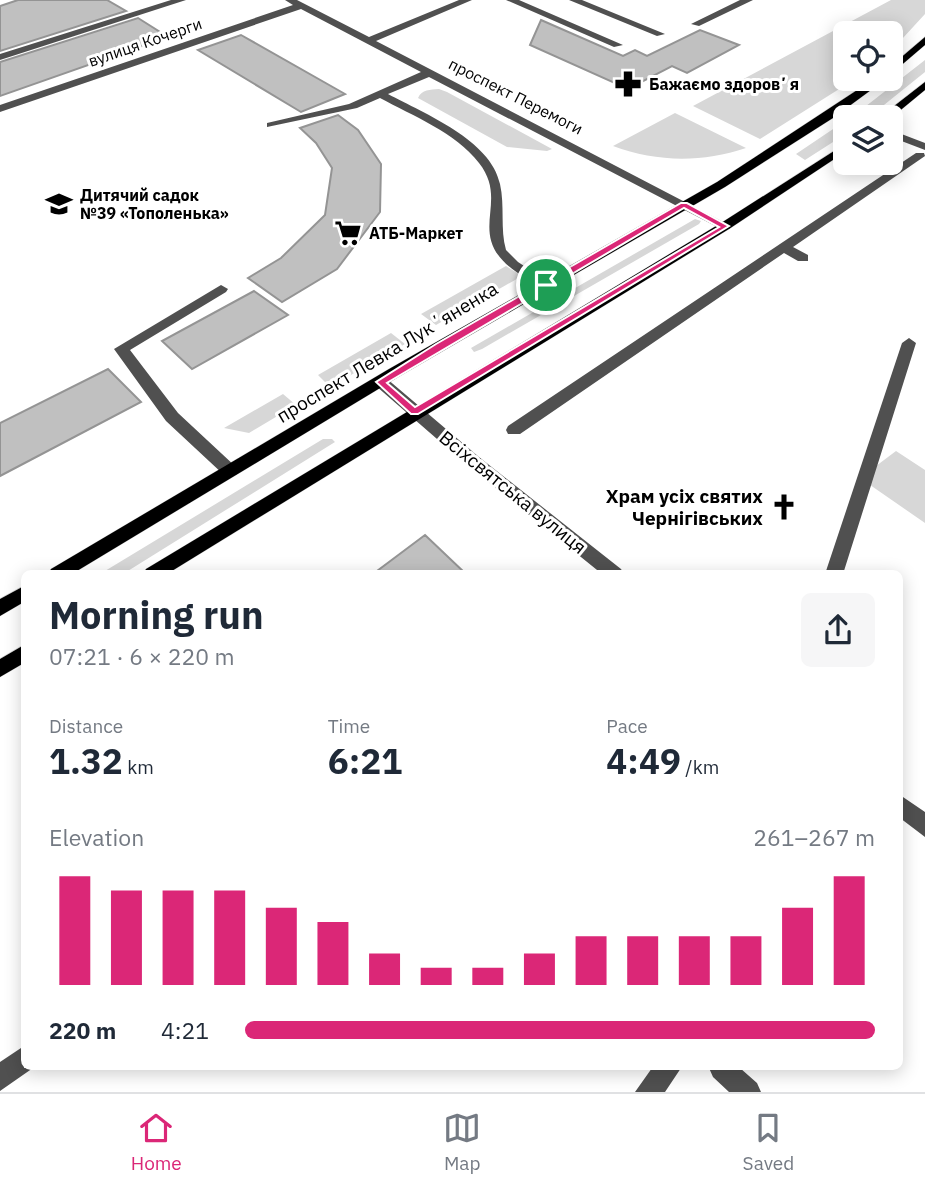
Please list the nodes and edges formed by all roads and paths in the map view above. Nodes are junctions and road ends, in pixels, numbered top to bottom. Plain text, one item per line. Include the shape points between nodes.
1 (181, 0) edge
2 (467, 0) edge
3 (511, 0) edge
4 (575, 0) edge
5 (748, 0) edge
6 (295, 3) edge
7 (696, 24) dead end
8 (660, 34) dead end
9 (370, 40) junction
10 (925, 40) edge
11 (618, 45) dead end
12 (0, 57) edge
13 (903, 60) edge
14 (431, 72) junction
15 (925, 85) edge
16 (863, 91) edge
17 (380, 94) junction
18 (900, 105) edge
19 (0, 109) edge
20 (271, 125) dead end
21 (903, 140) edge
22 (923, 151) edge
23 (833, 154) edge
24 (684, 205) junction
25 (725, 226) junction
26 (784, 248) junction
27 (803, 258) dead end
28 (546, 285) junction
29 (221, 289) dead end
30 (909, 343) dead end
31 (381, 382) junction
32 (415, 412) junction
33 (514, 430) dead end
34 (230, 471) junction
35 (64, 570) edge
36 (158, 570) edge
37 (610, 570) edge
38 (835, 570) edge
39 (21, 595) edge
40 (0, 608) edge
41 (21, 655) edge
42 (0, 669) edge
43 (903, 808) edge
44 (925, 826) edge
45 (21, 1061) edge
46 (666, 1070) edge
47 (724, 1070) edge
48 (0, 1078) edge
49 (648, 1092) edge
50 (748, 1092) edge

1 - 12 street
2 - 9 street
3 - 11 street
4 - 8 street
5 - 7 street
6 - 9 street, проспект Перемоги
6 - 19 street, вулиця Кочерги
9 - 14 street, проспект Перемоги
10 - 13 main road
14 - 17 street
14 - 24 street, проспект Перемоги
15 - 18 main road
16 - 24 main road, проспект Левка Лукʼяненка
17 - 20 street via 353,106
17 - 28 street via 478,153 495,188 498,248 509,261
21 - 22 street
22 - 26 street
23 - 25 main road
24 - 25 street, проспект Перемоги
24 - 28 main road, проспект Левка Лукʼяненка
25 - 32 main road
26 - 27 street
26 - 33 street
28 - 31 main road, проспект Левка Лукʼяненка
29 - 34 street via 121,349 172,417
30 - 38 street
31 - 32 street, Всіхсвятська вулиця
31 - 34 main road, проспект Левка Лукʼяненка
32 - 36 main road
32 - 37 street, Всіхсвятська вулиця
34 - 35 main road, проспект Левка Лукʼяненка
39 - 40 main road
41 - 42 main road
43 - 44 street
45 - 48 street
46 - 49 street
47 - 50 street

